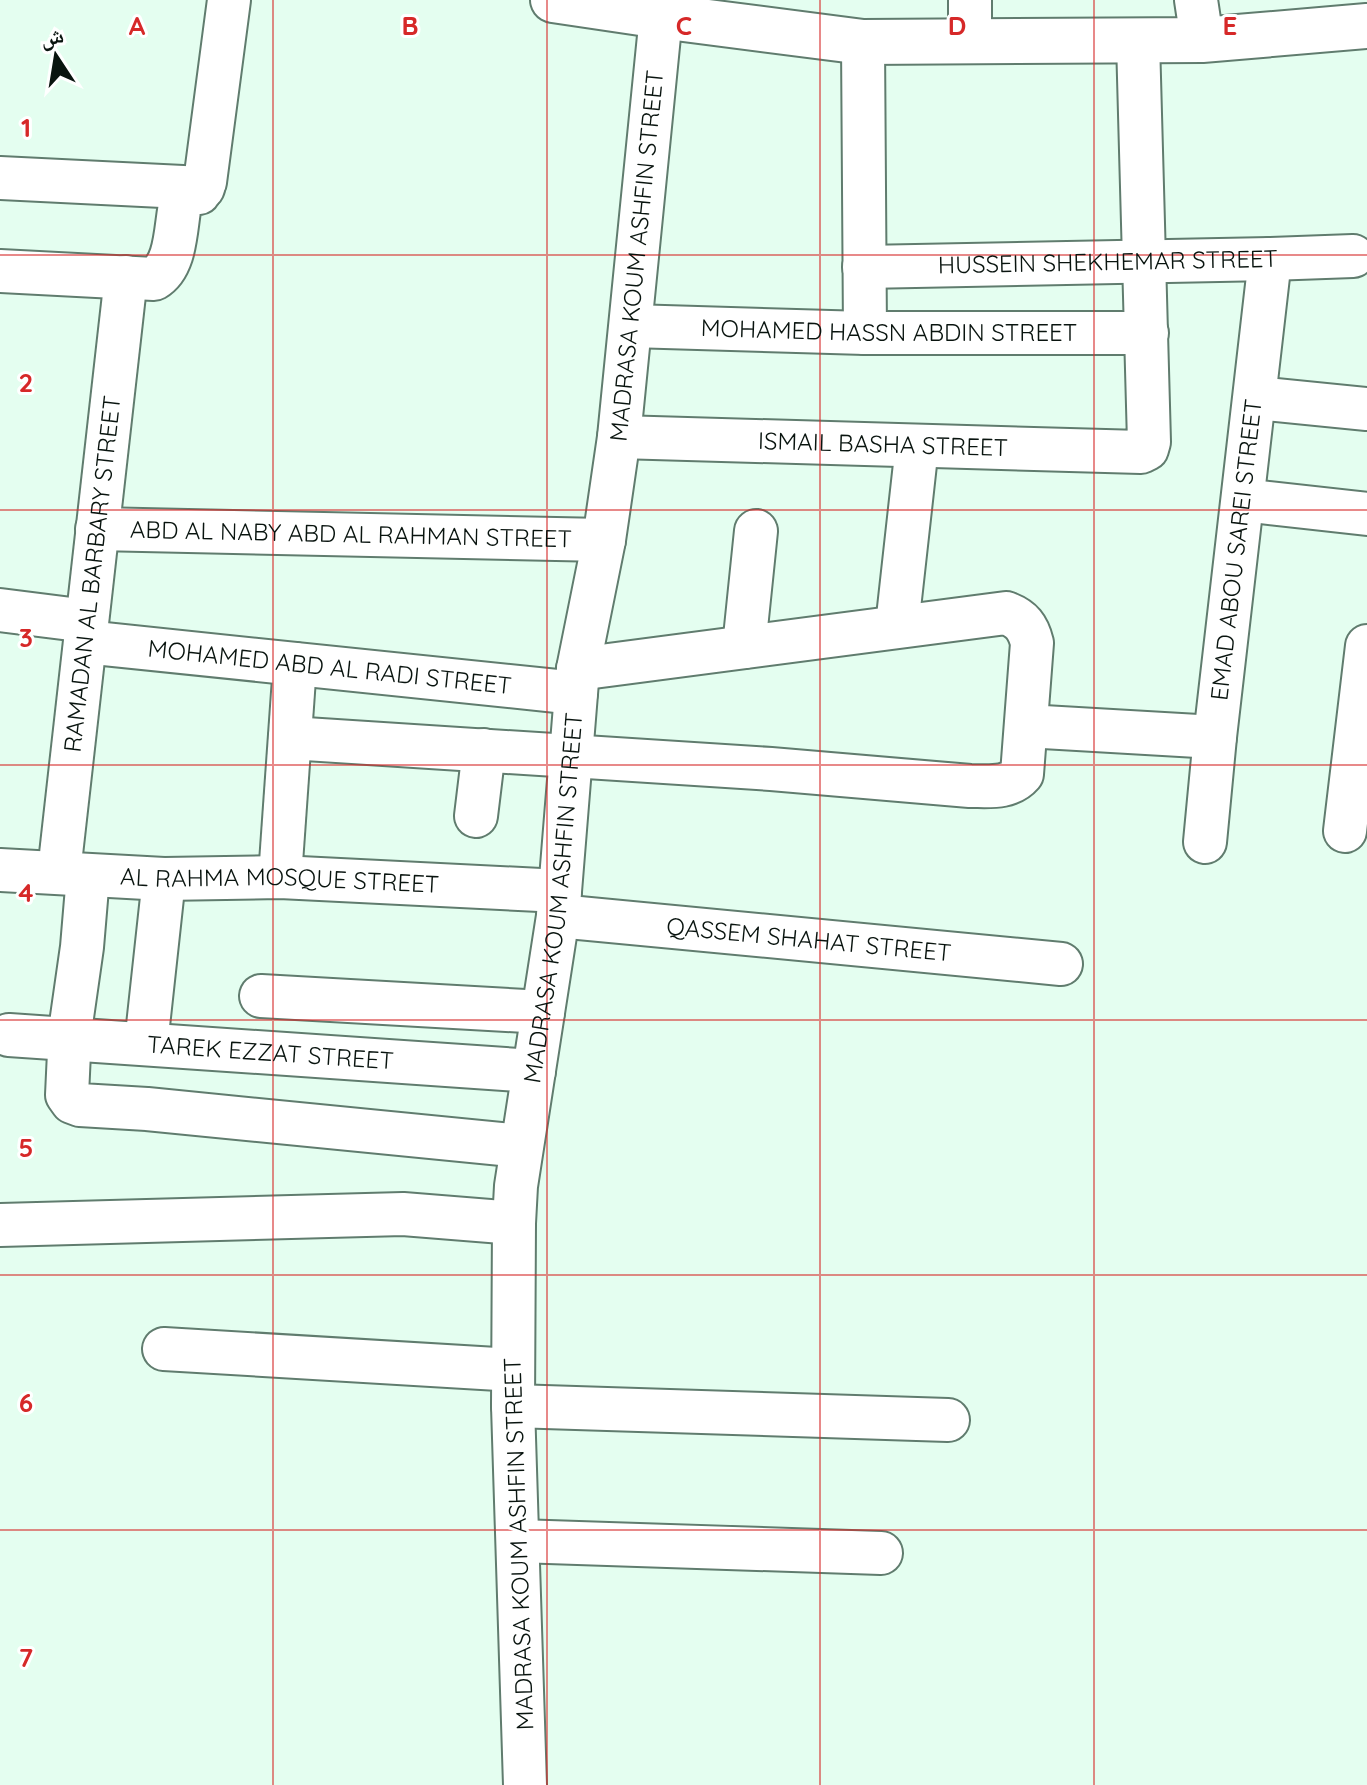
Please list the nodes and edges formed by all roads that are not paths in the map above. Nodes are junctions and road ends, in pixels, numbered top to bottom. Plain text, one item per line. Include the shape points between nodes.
1 (229, 0) edge
2 (553, 0) edge
3 (652, 10) edge
4 (1355, 18) edge
5 (1199, 20) edge
6 (970, 21) edge
7 (1138, 41) junction
8 (863, 42) junction
9 (0, 178) edge
10 (203, 188) junction
11 (1353, 256) dead end
12 (1270, 259) junction
13 (1145, 262) junction
14 (864, 267) junction
15 (0, 271) edge
16 (140, 278) junction
17 (631, 326) junction
18 (865, 333) junction
19 (1147, 333) junction
20 (1255, 398) junction
21 (1367, 409) edge
22 (619, 437) junction
23 (917, 446) junction
24 (1243, 500) junction
25 (1367, 514) edge
26 (97, 529) junction
27 (756, 531) dead end
28 (604, 540) junction
29 (0, 610) edge
30 (897, 626) junction
31 (86, 632) junction
32 (1367, 646) edge
33 (744, 647) junction
34 (295, 664) junction
35 (577, 681) junction
36 (1026, 726) junction
37 (1215, 737) junction
38 (290, 738) junction
39 (484, 750) junction
40 (571, 756) junction
41 (476, 816) dead end
42 (1345, 831) dead end
43 (1205, 842) dead end
44 (0, 870) edge
45 (74, 874) junction
46 (280, 877) junction
47 (164, 879) junction
48 (559, 904) junction
49 (1061, 964) dead end
50 (261, 996) dead end
51 (543, 1012) junction
52 (9, 1035) dead end
53 (71, 1039) junction
54 (146, 1044) junction
55 (534, 1071) junction
56 (521, 1146) junction
57 (514, 1223) junction
58 (0, 1225) edge
59 (164, 1349) dead end
60 (513, 1388) junction
61 (948, 1420) dead end
62 (518, 1541) junction
63 (881, 1553) dead end
64 (525, 1785) edge

1 - 10 street
2 - 3 main road
3 - 8 main road
3 - 17 street, MADRASA KOUM ASHFIN STREET
4 - 5 main road
5 - 7 main road
6 - 7 main road
6 - 8 main road
7 - 13 street
8 - 14 street
9 - 10 street
10 - 16 street via 181,200 171,260 161,275
11 - 12 street, HUSSEIN SHEKHEMAR STREET
12 - 13 street, HUSSEIN SHEKHEMAR STREET
12 - 20 street, EMAD ABOU SAREI STREET
13 - 14 street, HUSSEIN SHEKHEMAR STREET
13 - 19 street
14 - 18 street
15 - 16 street
16 - 26 street, RAMADAN AL BARBARY STREET
17 - 18 street, MOHAMED HASSN ABDIN STREET
17 - 22 street, MADRASA KOUM ASHFIN STREET
18 - 19 street, MOHAMED HASSN ABDIN STREET
19 - 23 street, ISMAIL BASHA STREET via 1149,442 1141,452
20 - 21 street
20 - 24 street, EMAD ABOU SAREI STREET
22 - 23 street, ISMAIL BASHA STREET
22 - 28 street, MADRASA KOUM ASHFIN STREET
23 - 30 street
24 - 25 street
24 - 37 street, EMAD ABOU SAREI STREET
26 - 28 street, ABD AL NABY ABD AL RAHMAN STREET
26 - 31 street, RAMADAN AL BARBARY STREET
27 - 33 street
28 - 35 street, MADRASA KOUM ASHFIN STREET
29 - 31 street, MOHAMED ABD AL RADI STREET
30 - 33 street, MOHAMED ABD AL RADI STREET
30 - 36 street, MOHAMED ABD AL RADI STREET via 1006,613 1019,618 1032,643
31 - 34 street, MOHAMED ABD AL RADI STREET
31 - 45 street, RAMADAN AL BARBARY STREET
32 - 42 street
33 - 35 street, MOHAMED ABD AL RADI STREET
34 - 35 street, MOHAMED ABD AL RADI STREET
34 - 38 street
35 - 40 street, MADRASA KOUM ASHFIN STREET
36 - 37 street
36 - 40 street via 1022,774 1001,786
37 - 43 street, EMAD ABOU SAREI STREET
38 - 39 street
38 - 46 street
39 - 40 street
39 - 41 street
40 - 48 street, MADRASA KOUM ASHFIN STREET
44 - 45 street, AL RAHMA MOSQUE STREET
45 - 47 street, AL RAHMA MOSQUE STREET
45 - 53 street, RAMADAN AL BARBARY STREET via 82,947
46 - 47 street, AL RAHMA MOSQUE STREET
46 - 48 street, AL RAHMA MOSQUE STREET
47 - 54 street
48 - 49 street, QASSEM SHAHAT STREET
48 - 51 street, MADRASA KOUM ASHFIN STREET
50 - 51 street
51 - 55 street, MADRASA KOUM ASHFIN STREET
52 - 53 street, TAREK EZZAT STREET
53 - 54 street, TAREK EZZAT STREET
53 - 56 street, RAMADAN AL BARBARY STREET via 67,1095 80,1105
54 - 55 street, TAREK EZZAT STREET
55 - 56 street, MADRASA KOUM ASHFIN STREET
56 - 57 street, MADRASA KOUM ASHFIN STREET
57 - 58 street via 403,1214
57 - 60 street, MADRASA KOUM ASHFIN STREET
59 - 60 street
60 - 61 street
60 - 62 street, MADRASA KOUM ASHFIN STREET
62 - 63 street
62 - 64 street, MADRASA KOUM ASHFIN STREET

